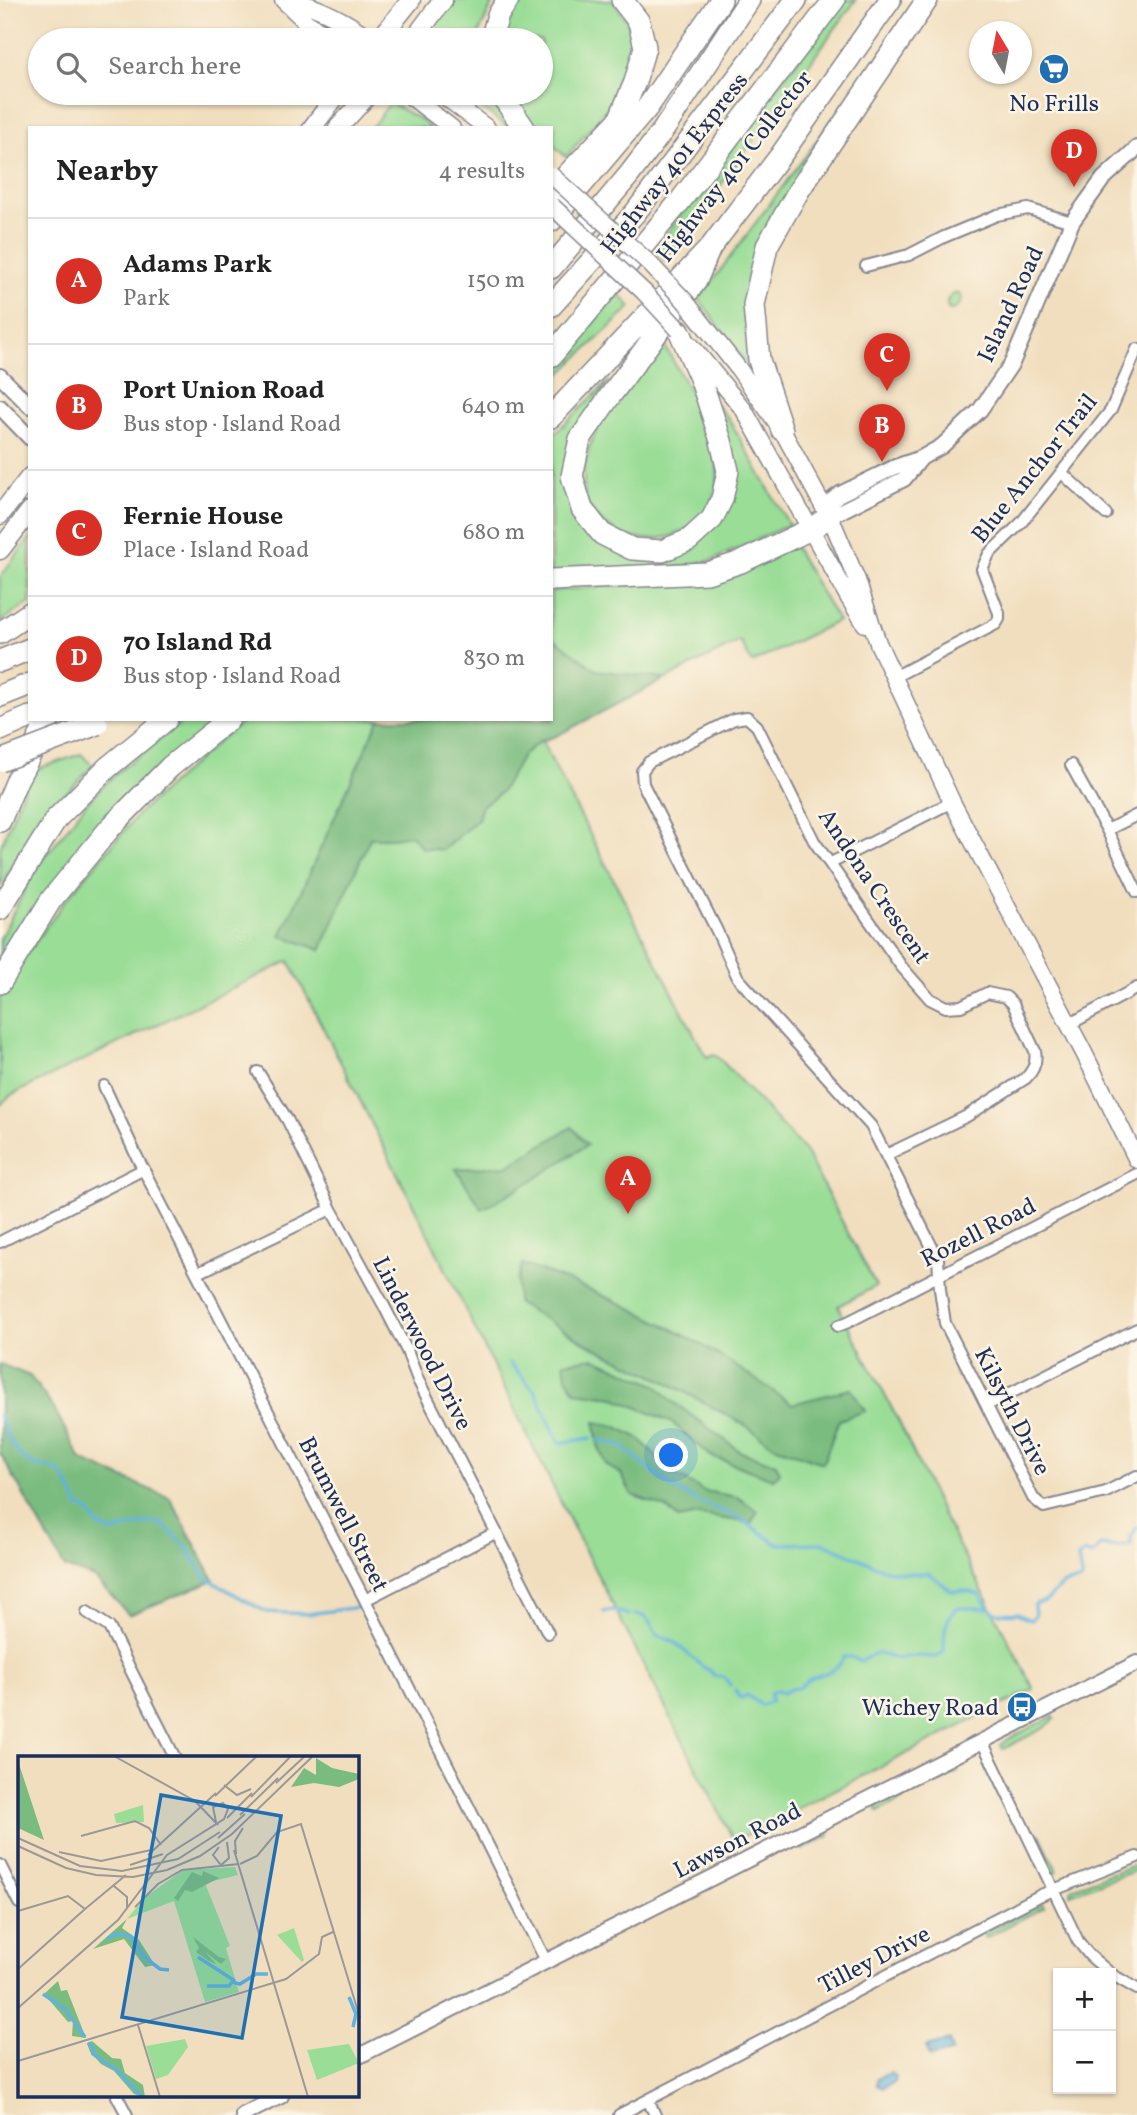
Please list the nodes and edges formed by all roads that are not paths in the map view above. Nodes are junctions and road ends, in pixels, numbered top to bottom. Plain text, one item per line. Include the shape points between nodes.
1 (283, 0) edge
2 (292, 0) edge
3 (411, 0) edge
4 (443, 0) edge
5 (508, 0) edge
6 (622, 0) edge
7 (721, 0) edge
8 (749, 0) edge
9 (796, 0) edge
10 (834, 0) edge
11 (890, 0) edge
12 (928, 0) edge
13 (316, 28) edge
14 (354, 28) edge
15 (389, 28) edge
16 (422, 28) edge
17 (494, 28) edge
18 (329, 105) edge
19 (359, 105) edge
20 (422, 105) edge
21 (456, 105) edge
22 (508, 105) edge
23 (313, 126) edge
24 (340, 126) edge
25 (449, 126) edge
26 (484, 126) edge
27 (522, 126) edge
28 (1137, 148) edge
29 (553, 177) edge
30 (553, 190) edge
31 (553, 207) edge
32 (553, 220) edge
33 (1072, 222) junction
34 (710, 248) junction
35 (553, 266) edge
36 (866, 266) dead end
37 (553, 304) edge
38 (679, 331) junction
39 (1137, 349) edge
40 (553, 354) edge
41 (0, 376) edge
42 (28, 403) edge
43 (0, 407) edge
44 (553, 415) edge
45 (782, 430) junction
46 (28, 436) edge
47 (1062, 473) junction
48 (28, 480) edge
49 (28, 514) edge
50 (1107, 514) dead end
51 (0, 515) edge
52 (830, 517) junction
53 (811, 529) junction
54 (0, 550) edge
55 (553, 580) edge
56 (28, 614) edge
57 (0, 633) edge
58 (878, 643) junction
59 (28, 650) edge
60 (0, 661) edge
61 (894, 677) junction
62 (28, 719) edge
63 (48, 721) edge
64 (165, 721) edge
65 (227, 721) edge
66 (103, 722) edge
67 (0, 730) edge
68 (0, 761) edge
69 (1071, 765) dead end
70 (952, 802) junction
71 (1137, 815) edge
72 (0, 821) edge
73 (1107, 830) junction
74 (831, 863) junction
75 (1137, 892) edge
76 (0, 909) edge
77 (0, 983) edge
78 (1137, 988) edge
79 (1068, 1025) junction
80 (258, 1072) dead end
81 (104, 1086) dead end
82 (887, 1155) junction
83 (1137, 1160) edge
84 (144, 1170) junction
85 (1137, 1174) edge
86 (331, 1209) junction
87 (0, 1242) edge
88 (198, 1273) junction
89 (940, 1274) junction
90 (838, 1326) dead end
91 (1137, 1329) edge
92 (987, 1405) junction
93 (1137, 1476) edge
94 (495, 1533) junction
95 (365, 1600) junction
96 (86, 1612) dead end
97 (548, 1633) dead end
98 (1137, 1663) edge
99 (982, 1741) junction
100 (174, 1756) edge
101 (1137, 1857) edge
102 (0, 1865) edge
103 (1052, 1890) junction
104 (18, 1901) edge
105 (546, 1961) junction
106 (1103, 1968) edge
107 (1116, 1977) edge
108 (1137, 1989) edge
109 (359, 2056) edge
110 (118, 2098) edge
111 (277, 2098) edge
112 (648, 2100) junction
113 (127, 2115) edge
114 (243, 2115) edge
115 (619, 2115) edge
116 (655, 2115) edge

1 - 13 main road
2 - 14 main road
3 - 15 main road
4 - 16 main road
5 - 17 highway
6 - 30 highway via 639,22 645,47 635,82 619,121
7 - 32 highway via 646,108
8 - 35 highway via 664,129
9 - 37 highway, Highway 401 Express via 635,213
10 - 40 highway, Highway 401 Express via 681,200
11 - 34 highway, Highway 401 Collector
12 - 45 highway via 799,190 767,246 754,304 760,360
18 - 23 main road
19 - 24 main road
20 - 25 main road
21 - 26 main road
22 - 27 highway
28 - 33 street, Island Road via 1103,179
29 - 45 main road, bridge via 685,301
31 - 38 main road, bridge
33 - 36 street, Island Road via 1028,209 997,215 909,255
33 - 52 street, Island Road via 1012,363 980,410 942,446 921,458 904,479
34 - 38 highway via 696,281 580,439 572,476 582,509 602,534 632,549 662,551 689,540 712,519 722,499 728,471 716,421
34 - 44 highway, Highway 401 Collector
38 - 53 main road via 744,410
39 - 47 street, Blue Anchor Trail via 1111,410
41 - 42 street
43 - 46 street
45 - 52 main road
47 - 50 street
47 - 61 street, Blue Anchor Trail via 989,554 982,569 999,612 996,624
48 - 51 main road
49 - 54 main road
52 - 53 highway
52 - 58 main road
53 - 55 highway via 706,573
53 - 58 main road
56 - 57 highway
58 - 61 main road
59 - 60 highway
61 - 70 main road
62 - 67 highway
63 - 72 highway
64 - 76 highway via 107,768 56,819
65 - 77 highway via 170,767 110,828 51,900
66 - 68 highway, bridge
69 - 73 street
70 - 74 street
70 - 79 main road
71 - 73 street
73 - 75 street
74 - 82 street, Andona Crescent via 901,966 930,999 946,1007 961,1006 987,993 1006,997 1035,1051 1032,1072 1026,1077 967,1116
74 - 82 street, Andona Crescent via 814,841 757,726 747,717 734,719 649,762 642,771 643,784 738,978 868,1121
78 - 79 street
79 - 83 main road
80 - 86 street, Linderwood Drive
81 - 84 street, Brumwell Street
82 - 89 street, Andona Crescent via 938,1259
84 - 87 street
84 - 88 street, Brumwell Street
85 - 89 street, Rozell Road
86 - 88 street
86 - 94 street, Linderwood Drive via 407,1351
88 - 95 street, Brumwell Street
89 - 90 street, Rozell Road
89 - 92 street, Kilsyth Drive via 945,1323
91 - 92 street
92 - 93 street, Kilsyth Drive via 1034,1497 1044,1507 1106,1492
94 - 95 street
94 - 97 street, Linderwood Drive
95 - 105 street, Brumwell Street
96 - 100 street via 109,1627
98 - 99 street, Lawson Road
99 - 103 street
99 - 105 street, Lawson Road
101 - 103 street, Tilley Drive
102 - 104 street
103 - 106 street via 1078,1941
103 - 112 street, Tilley Drive
105 - 109 street, Lawson Road
107 - 108 street
110 - 113 street
111 - 114 street
112 - 115 street, Tilley Drive
112 - 116 street

